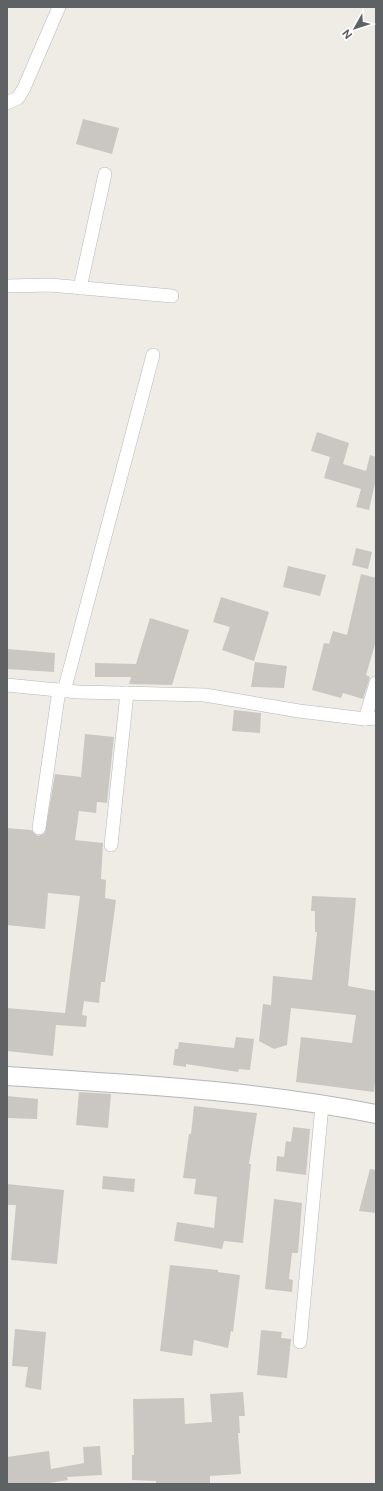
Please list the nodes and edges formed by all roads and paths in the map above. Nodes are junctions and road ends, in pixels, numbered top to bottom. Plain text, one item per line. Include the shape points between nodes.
1 (59, 7) edge
2 (7, 103) edge
3 (105, 174) dead end
4 (7, 286) edge
5 (80, 288) junction
6 (172, 296) dead end
7 (153, 355) dead end
8 (376, 684) edge
9 (7, 685) edge
10 (62, 690) junction
11 (127, 693) junction
12 (371, 718) edge
13 (39, 828) dead end
14 (111, 845) dead end
15 (7, 1076) edge
16 (322, 1105) junction
17 (376, 1114) edge
18 (300, 1342) dead end

1 - 2 street via 24,88 18,98
3 - 5 street
4 - 5 street via 50,285
5 - 6 street
7 - 10 street
8 - 12 street
9 - 10 street
10 - 11 street
10 - 13 street
11 - 12 street via 205,695
11 - 14 street
15 - 16 street via 169,1086
16 - 17 street
16 - 18 street

